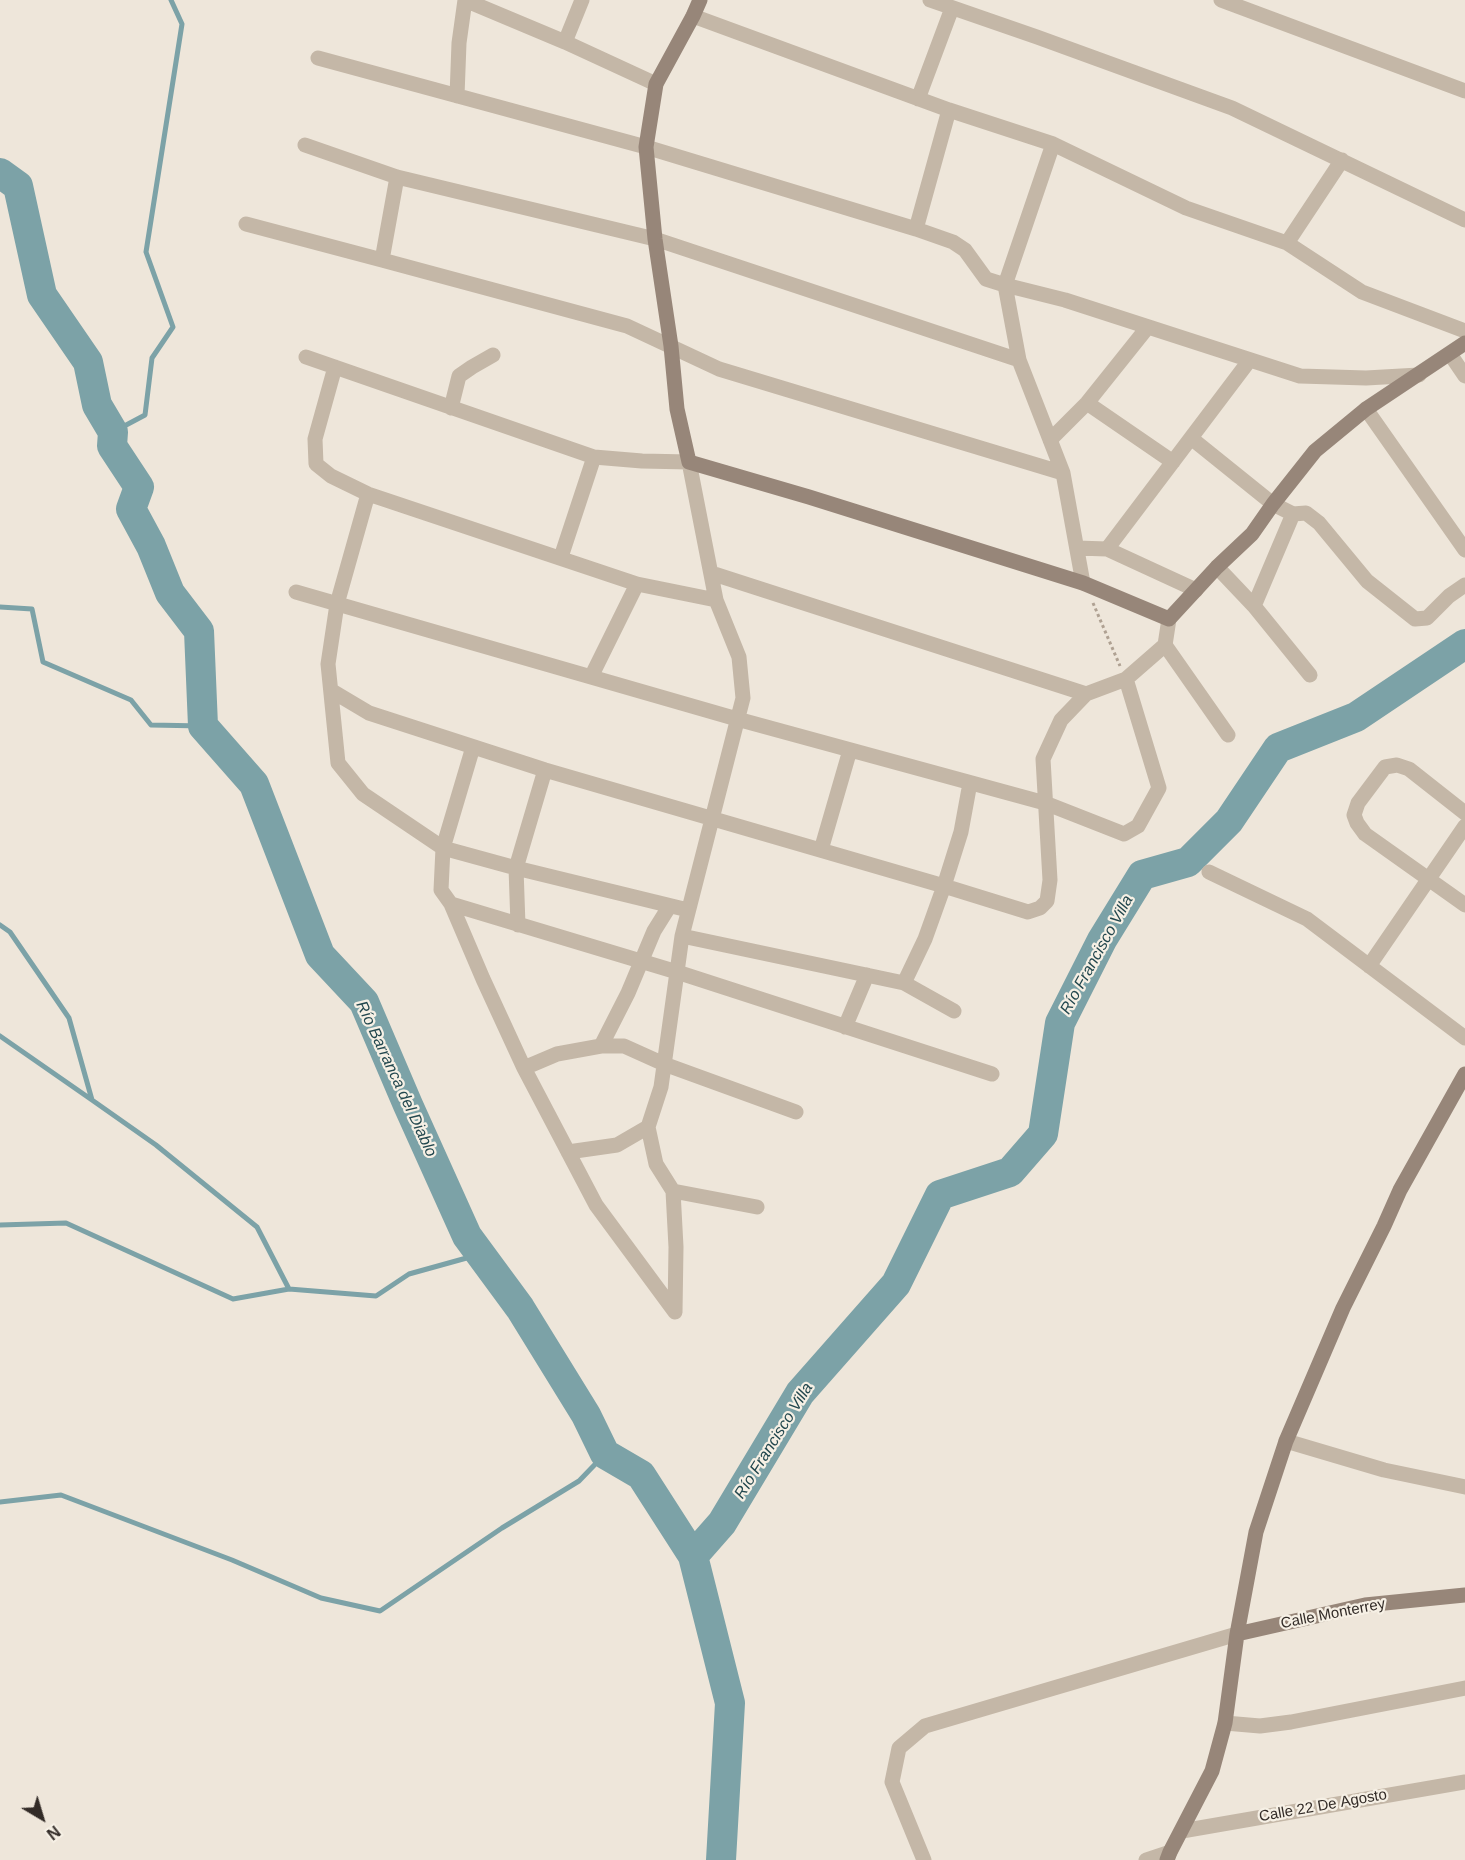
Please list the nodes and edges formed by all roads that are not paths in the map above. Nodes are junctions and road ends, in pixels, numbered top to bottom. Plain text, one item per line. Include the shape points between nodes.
1 (465, 0) edge
2 (582, 0) edge
3 (700, 0) edge
4 (930, 0) edge
5 (1221, 0) edge
6 (952, 8) junction
7 (693, 16) junction
8 (565, 42) junction
9 (318, 58) dead end
10 (656, 84) junction
11 (1465, 91) edge
12 (457, 96) junction
13 (918, 99) junction
14 (949, 110) junction
15 (1053, 144) junction
16 (304, 145) dead end
17 (646, 147) junction
18 (1342, 160) junction
19 (398, 177) junction
20 (1465, 220) edge
21 (246, 224) dead end
22 (916, 229) junction
23 (655, 240) junction
24 (1287, 243) junction
25 (382, 260) junction
26 (1005, 285) junction
27 (1147, 328) junction
28 (1465, 331) edge
29 (1465, 344) edge
30 (671, 346) junction
31 (1450, 354) junction
32 (493, 355) dead end
33 (306, 357) dead end
34 (1019, 360) junction
35 (1250, 361) junction
36 (335, 367) junction
37 (1419, 375) junction
38 (1465, 376) edge
39 (1087, 403) junction
40 (451, 408) junction
41 (1366, 409) junction
42 (1191, 438) junction
43 (1050, 440) junction
44 (594, 457) junction
45 (689, 462) junction
46 (1173, 462) junction
47 (1063, 473) junction
48 (368, 494) junction
49 (1273, 504) junction
50 (1293, 514) junction
51 (1077, 548) junction
52 (1107, 549) junction
53 (1465, 550) edge
54 (561, 557) junction
55 (1217, 567) junction
56 (711, 573) junction
57 (1083, 582) junction
58 (637, 584) junction
59 (1465, 585) edge
60 (1196, 590) junction
61 (296, 592) dead end
62 (716, 600) junction
63 (337, 604) junction
64 (1254, 606) junction
65 (1169, 620) junction
66 (1165, 645) junction
67 (1310, 675) dead end
68 (591, 677) junction
69 (1126, 679) junction
70 (332, 691) junction
71 (1086, 694) junction
72 (737, 719) junction
73 (1228, 735) dead end
74 (472, 747) junction
75 (850, 750) junction
76 (544, 770) junction
77 (970, 783) junction
78 (1046, 803) junction
79 (1465, 813) edge
80 (711, 819) junction
81 (1465, 826) edge
82 (443, 848) junction
83 (821, 850) junction
84 (516, 868) junction
85 (1209, 872) dead end
86 (1429, 880) junction
87 (944, 886) junction
88 (451, 904) junction
89 (1465, 905) edge
90 (669, 907) junction
91 (688, 910) junction
92 (518, 925) junction
93 (682, 936) junction
94 (640, 962) junction
95 (1369, 966) junction
96 (677, 972) junction
97 (867, 975) junction
98 (904, 983) junction
99 (954, 1011) dead end
100 (845, 1027) junction
101 (1465, 1038) edge
102 (601, 1046) junction
103 (664, 1064) junction
104 (524, 1068) junction
105 (993, 1074) dead end
106 (1463, 1082) edge
107 (796, 1112) dead end
108 (648, 1127) junction
109 (568, 1152) junction
110 (673, 1191) junction
111 (757, 1207) dead end
112 (1286, 1441) junction
113 (1465, 1487) edge
114 (1465, 1595) edge
115 (1237, 1635) junction
116 (1465, 1688) edge
117 (1225, 1723) junction
118 (1465, 1782) edge
119 (1182, 1831) junction
120 (1169, 1856) edge
121 (924, 1860) edge
122 (1146, 1860) edge

1 - 8 street
1 - 12 street
2 - 8 street
3 - 7 main road
4 - 6 street
5 - 11 street
6 - 13 street
6 - 18 street via 1232,108
7 - 10 main road
7 - 13 street
8 - 10 street
9 - 12 street
10 - 17 main road
12 - 17 street
13 - 14 street
14 - 15 street
14 - 22 street
15 - 24 street via 1186,208
15 - 26 street
16 - 19 street
17 - 22 street
17 - 23 main road
18 - 20 street
18 - 24 street
19 - 23 street
19 - 25 street
21 - 25 street
22 - 26 street via 953,242 965,250 986,279
23 - 30 main road
23 - 34 street
24 - 28 street via 1362,292
25 - 30 street via 627,326
26 - 27 street via 1065,300
26 - 34 street
27 - 35 street
27 - 39 street
29 - 31 main road
30 - 45 main road via 677,409
30 - 47 street via 719,369
31 - 37 main road
31 - 38 street
32 - 40 street via 459,376
33 - 36 street
34 - 43 street
35 - 37 street via 1300,376
35 - 42 street
36 - 40 street
36 - 48 street via 315,439 316,464
37 - 41 main road
39 - 43 street
39 - 46 street
40 - 44 street
41 - 49 main road via 1315,451
41 - 53 street
42 - 46 street
42 - 49 street
43 - 47 street
44 - 45 street
44 - 54 street
45 - 56 street
45 - 57 main road
46 - 52 street
47 - 51 street
48 - 54 street
48 - 63 street
49 - 50 street
49 - 55 main road via 1252,534
50 - 59 street via 1306,513 1319,523 1367,581 1415,620 1427,618
50 - 64 street
51 - 52 street
51 - 57 street
52 - 60 street
54 - 58 street
55 - 60 main road
55 - 64 street
56 - 62 street
56 - 71 street
57 - 65 main road
58 - 62 street
58 - 68 street
60 - 65 main road
61 - 63 street
62 - 72 street via 740,657 743,698
63 - 68 street
63 - 70 street via 328,664
64 - 67 street
65 - 66 street
66 - 69 street
66 - 73 street
68 - 72 street
69 - 71 street
69 - 78 street via 1159,788 1138,826 1124,834
70 - 74 street via 369,713
70 - 82 street via 338,763 363,794
71 - 78 street via 1061,720 1043,759
72 - 75 street
72 - 80 street
74 - 76 street
74 - 82 street
75 - 77 street
75 - 83 street
76 - 80 street
76 - 84 street
77 - 78 street
77 - 87 street via 961,832
78 - 87 street via 1050,880 1047,901 1041,908 1028,912
79 - 86 street via 1409,769 1397,765 1385,767 1358,802 1354,814 1365,834
80 - 83 street
80 - 91 street
81 - 86 street
82 - 84 street
82 - 88 street via 441,890
83 - 87 street
84 - 90 street
84 - 92 street
85 - 95 street via 1307,919
86 - 89 street
86 - 95 street
87 - 98 street
88 - 92 street
88 - 104 street
90 - 91 street
90 - 94 street
91 - 93 street
92 - 94 street
93 - 96 street
93 - 97 street
94 - 96 street
94 - 102 street
95 - 101 street
96 - 100 street
96 - 103 street
97 - 98 street
97 - 100 street
98 - 99 street
100 - 105 street
102 - 103 street via 624,1046
102 - 104 street via 557,1054
103 - 107 street
103 - 108 street
104 - 109 street
106 - 112 main road via 1400,1190 1343,1308
108 - 109 street via 617,1145
108 - 110 street via 656,1164
109 - 110 street via 596,1205 675,1312
110 - 111 street
112 - 113 street via 1384,1470
112 - 115 main road via 1256,1532
114 - 115 main road, Calle Monterrey via 1365,1605
115 - 117 main road
115 - 121 street via 925,1726 899,1748 892,1782
116 - 117 street via 1291,1722 1260,1726
117 - 119 main road via 1212,1771
118 - 119 street, Calle 22 De Agosto
119 - 120 main road
120 - 122 street

